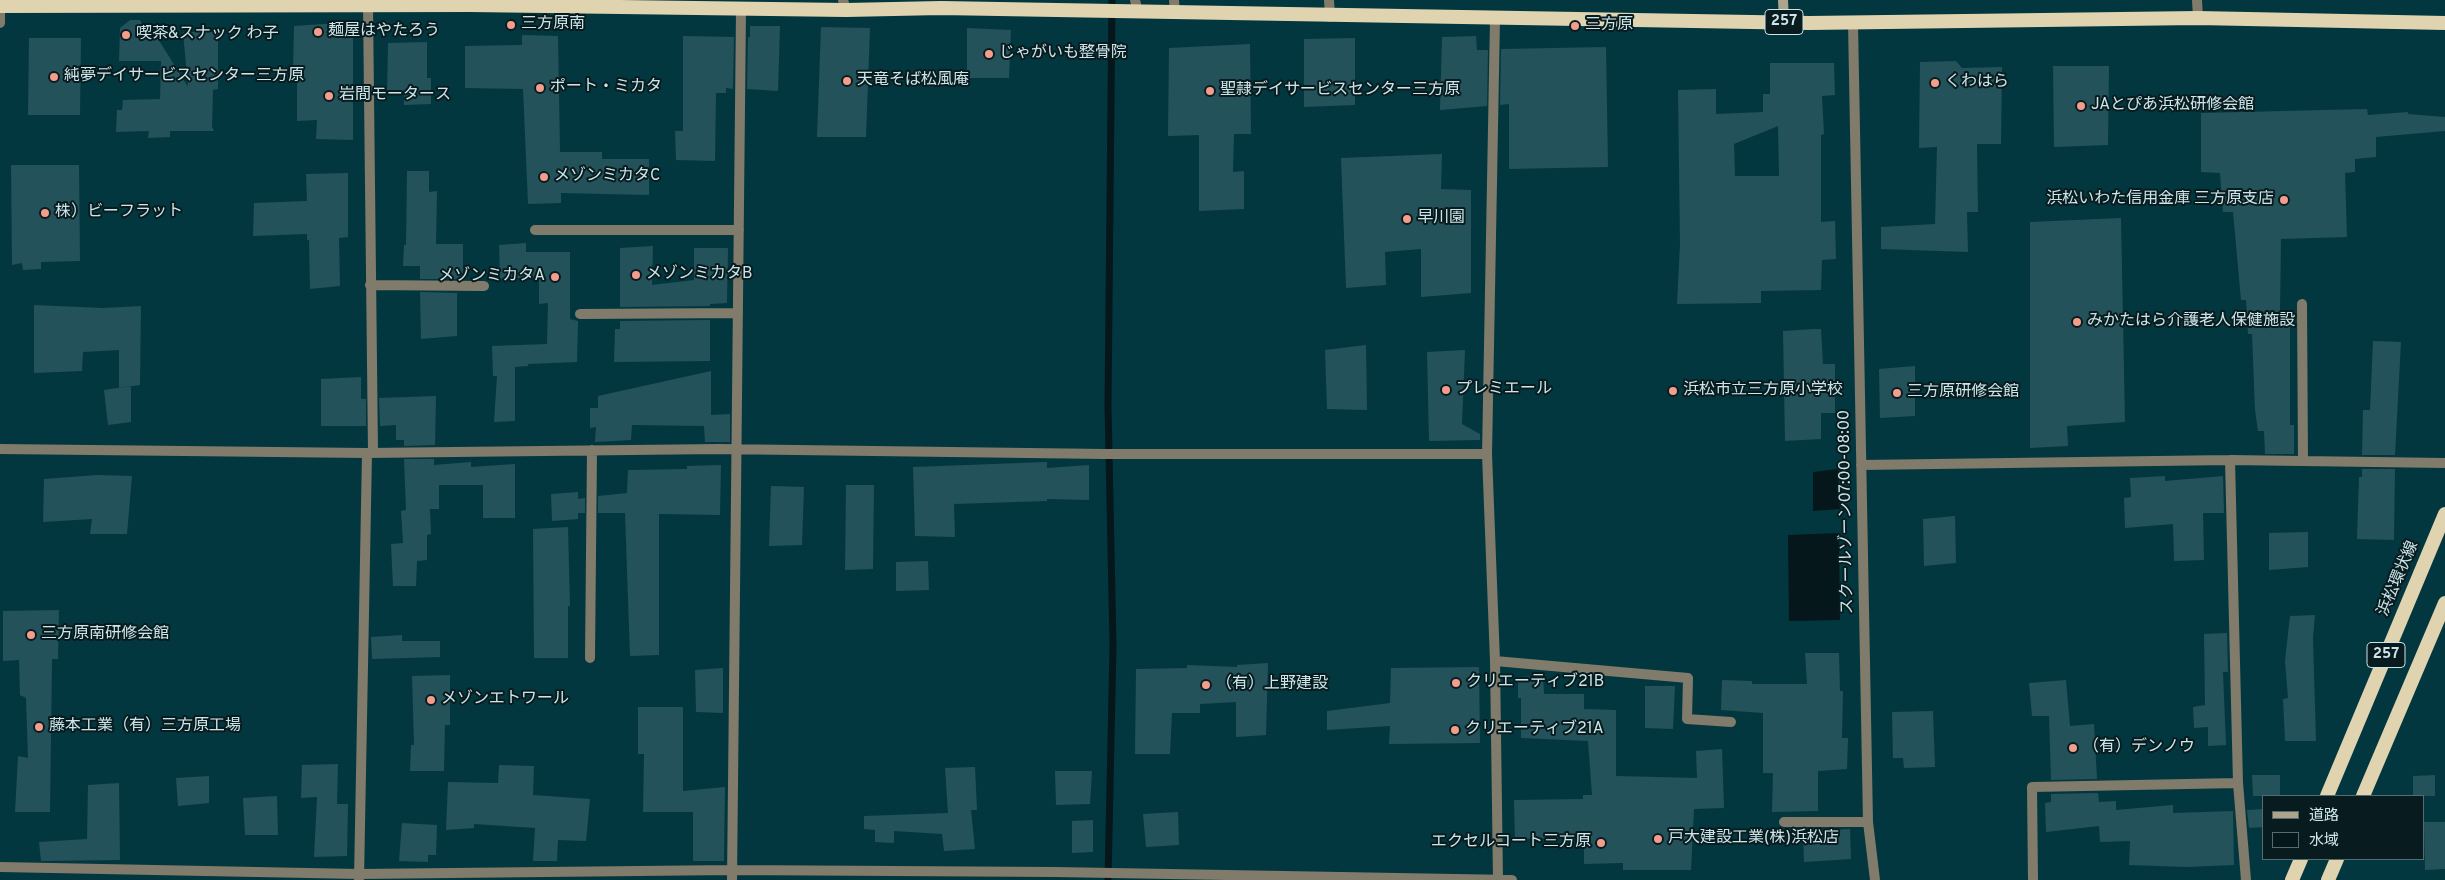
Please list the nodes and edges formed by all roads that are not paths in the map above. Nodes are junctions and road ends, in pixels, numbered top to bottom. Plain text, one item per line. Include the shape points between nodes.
1 (0, 0) edge
2 (1329, 0) edge
3 (1782, 0) edge
4 (2197, 0) edge
5 (470, 3) edge
6 (647, 4) edge
7 (940, 4) edge
8 (845, 5) edge
9 (0, 6) edge
10 (368, 6) junction
11 (1137, 7) edge
12 (1174, 7) edge
13 (741, 10) junction
14 (1330, 16) junction
15 (2198, 18) junction
16 (1495, 19) junction
17 (1784, 22) junction
18 (0, 23) edge
19 (1853, 23) junction
20 (2445, 23) edge
21 (535, 230) dead end
22 (739, 230) junction
23 (370, 286) junction
24 (484, 286) dead end
25 (2302, 304) dead end
26 (738, 313) junction
27 (580, 314) dead end
28 (0, 449) edge
29 (592, 450) junction
30 (736, 450) junction
31 (370, 453) junction
32 (1487, 454) junction
33 (2230, 460) junction
34 (2304, 460) junction
35 (2445, 463) edge
36 (1862, 465) junction
37 (2445, 514) edge
38 (2445, 603) edge
39 (590, 658) dead end
40 (1495, 661) junction
41 (1731, 722) dead end
42 (2238, 783) junction
43 (2327, 795) edge
44 (2363, 795) edge
45 (1784, 822) dead end
46 (1868, 822) junction
47 (2301, 860) edge
48 (2337, 860) edge
49 (0, 867) edge
50 (732, 875) edge
51 (488, 876) edge
52 (961, 876) edge
53 (1055, 876) edge
54 (358, 877) edge
55 (1139, 877) edge
56 (1189, 877) edge
57 (1236, 877) edge
58 (1498, 880) edge
59 (1512, 880) edge
60 (1875, 880) edge
61 (2033, 880) edge
62 (2246, 880) edge
63 (2292, 880) edge
64 (2328, 880) edge

1 - 9 street
2 - 14 street
3 - 17 main road
4 - 15 street
5 - 6 highway, 257
5 - 10 highway, 257
6 - 13 highway, 257
7 - 8 highway, 257
7 - 11 highway, 257 via 1094,12 1124,12
8 - 13 highway, 257
9 - 10 highway, 257
9 - 18 street
10 - 23 street
11 - 12 highway, 257
12 - 14 highway, 257
13 - 22 street
14 - 16 highway, 257
15 - 19 highway, 257
15 - 20 highway, 257
16 - 17 highway, 257
16 - 32 street
17 - 19 highway, 257
19 - 36 street, スクールゾーン07:00-08:00
21 - 22 street
22 - 26 street
23 - 24 street
23 - 31 street
25 - 34 street
26 - 27 street
26 - 30 street
28 - 31 street
29 - 30 street
29 - 31 street
29 - 39 street
30 - 32 street
30 - 50 street
31 - 54 street
32 - 40 street
33 - 34 street
33 - 36 street
33 - 42 street
34 - 35 street
36 - 46 street, スクールゾーン07:00-08:00
37 - 43 highway, 浜松環状線 / 257
38 - 44 highway, 257
40 - 41 street via 1688,678 1687,719
40 - 58 street
42 - 61 street via 2032,787
42 - 62 street
45 - 46 street
46 - 60 street, スクールゾーン07:00-08:00
47 - 63 highway
48 - 64 highway
49 - 54 street
50 - 51 street
50 - 52 street
51 - 54 street
52 - 53 street
53 - 55 street via 1112,873
55 - 56 street
56 - 57 street
57 - 58 street
58 - 59 street

